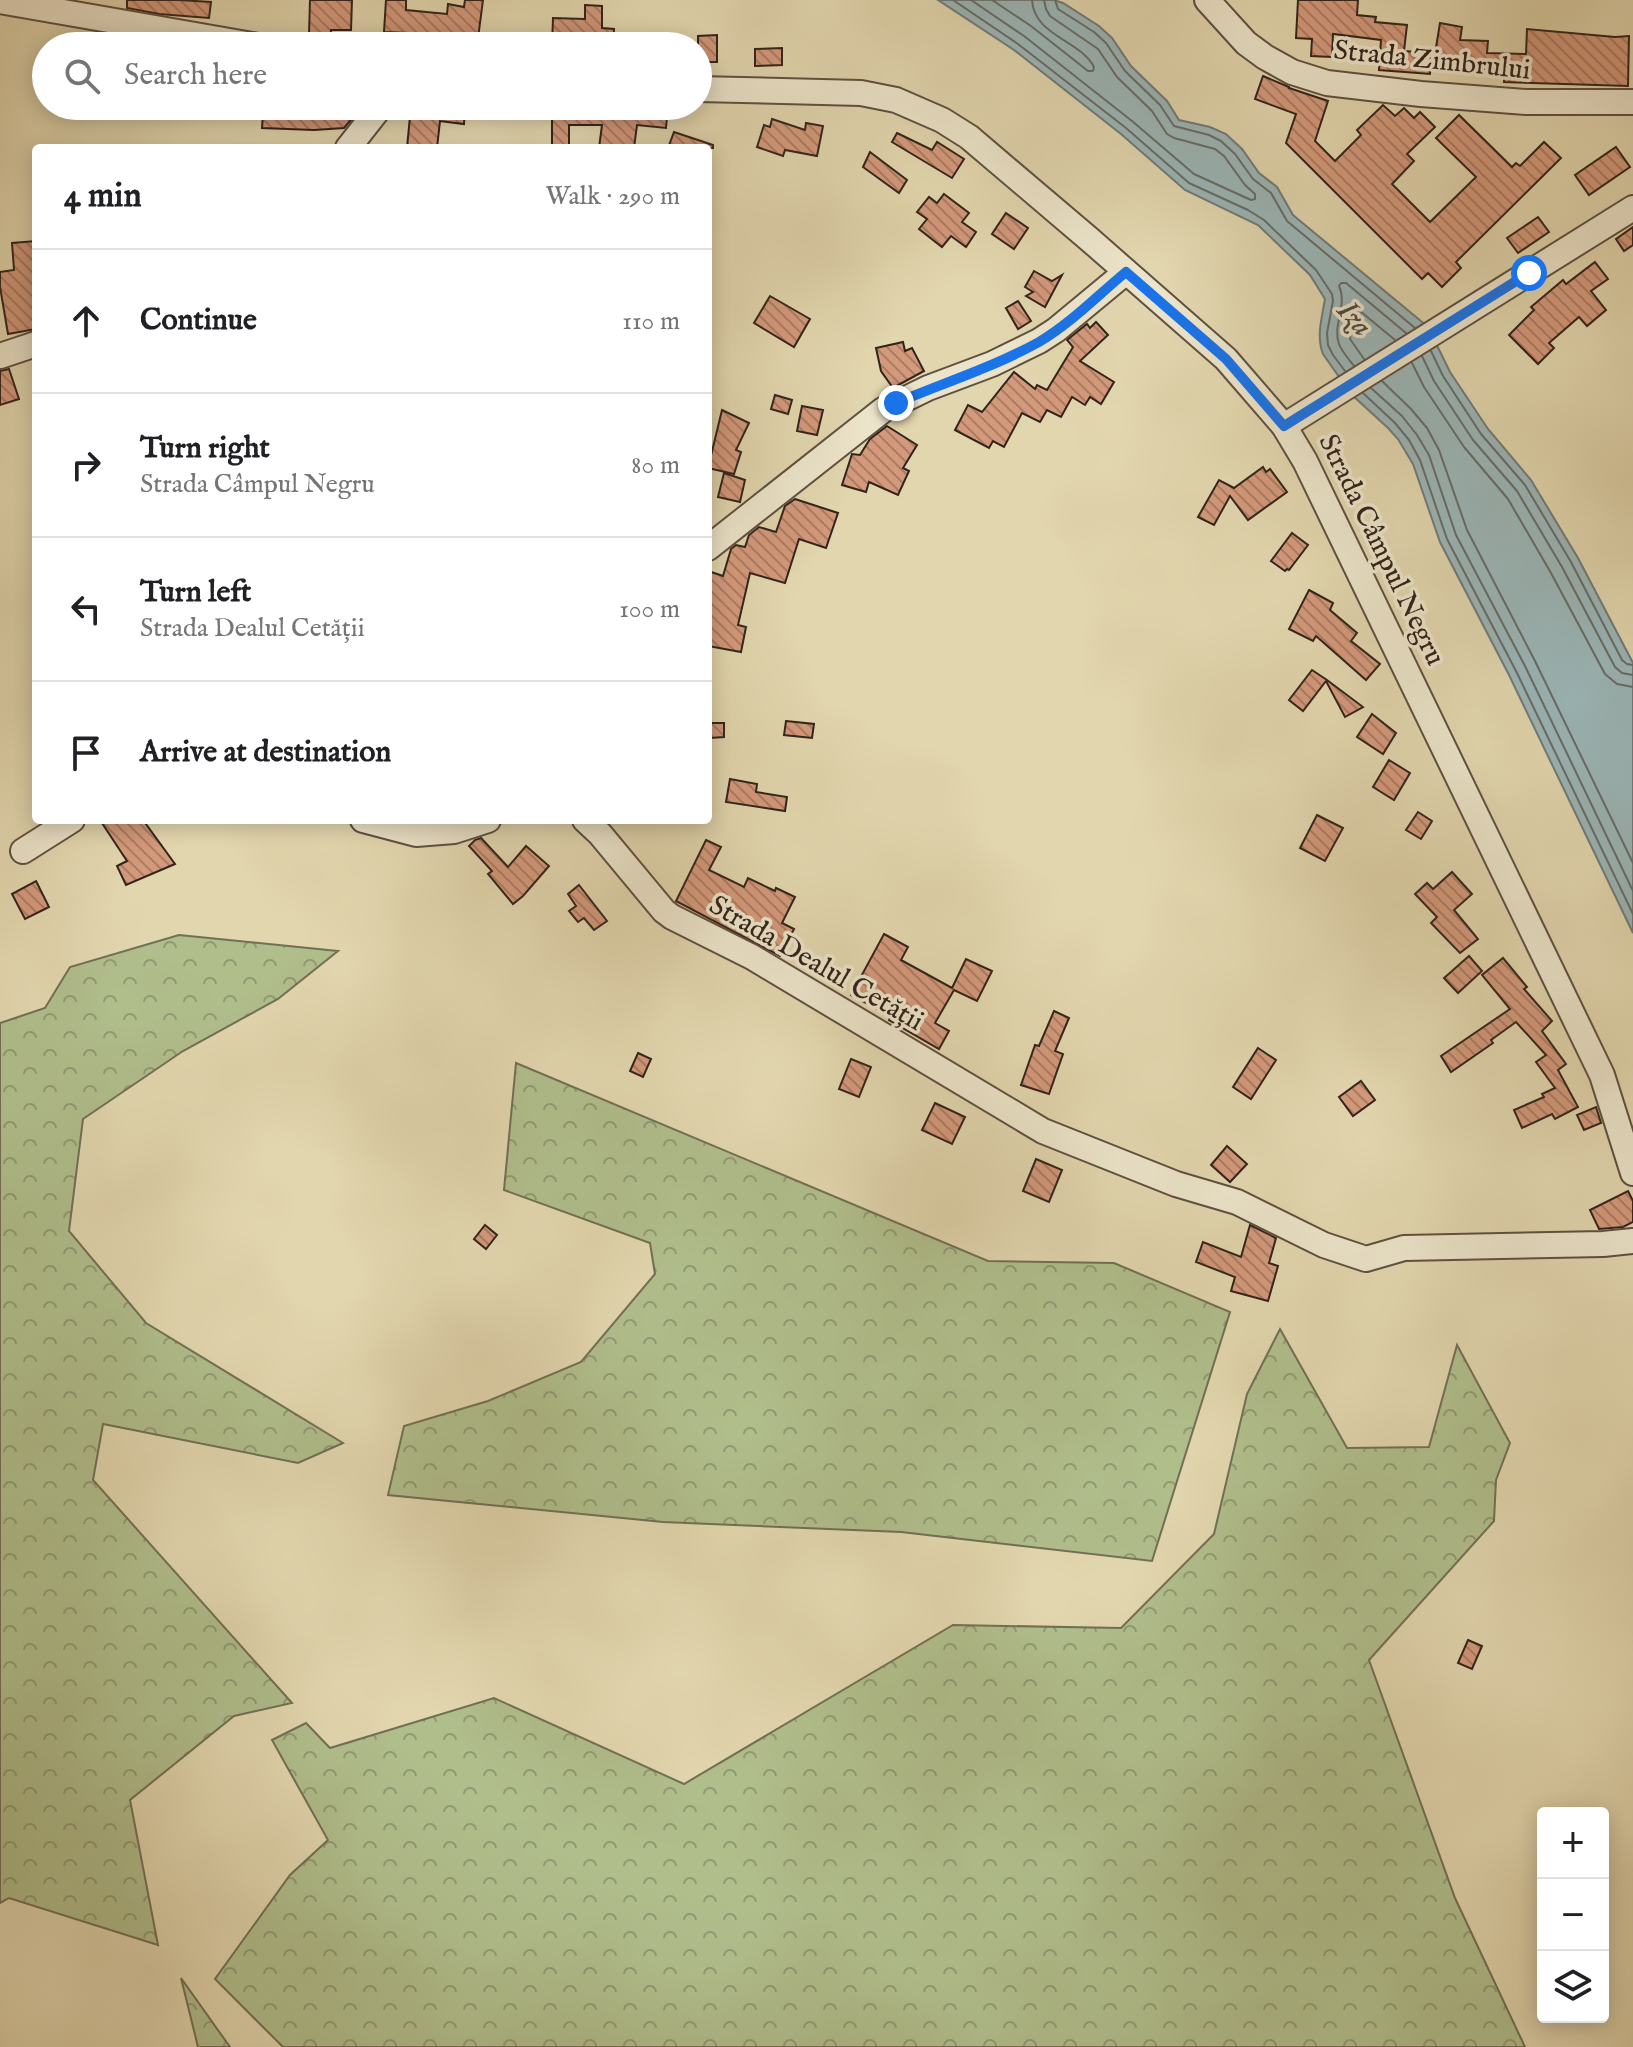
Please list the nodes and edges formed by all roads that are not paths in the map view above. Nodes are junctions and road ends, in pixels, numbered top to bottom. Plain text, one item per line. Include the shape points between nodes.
1 (1207, 0) edge
2 (0, 1) edge
3 (178, 32) edge
4 (712, 89) edge
5 (1633, 102) edge
6 (370, 120) edge
7 (351, 144) edge
8 (1633, 208) edge
9 (1126, 272) junction
10 (32, 345) edge
11 (0, 356) edge
12 (1284, 426) junction
13 (712, 545) edge
14 (66, 824) edge
15 (378, 824) edge
16 (476, 824) edge
17 (589, 824) edge
18 (23, 851) dead end
19 (1633, 1173) edge
20 (1633, 1241) edge

1 - 5 street, Strada Zimbrului via 1265,57 1327,83 1526,102
2 - 3 street
4 - 9 street, Strada Câmpul Negru via 842,91 911,106 969,137
6 - 7 street
8 - 12 street
9 - 12 street, Strada Câmpul Negru via 1226,359
9 - 13 street via 1039,341 883,410
10 - 11 street
12 - 19 street, Strada Câmpul Negru via 1602,1075
14 - 18 street
15 - 16 street via 416,834
17 - 20 street, Strada Dealul Cetății via 672,917 752,957 1043,1131 1176,1184 1237,1202 1324,1245 1366,1259 1404,1248

